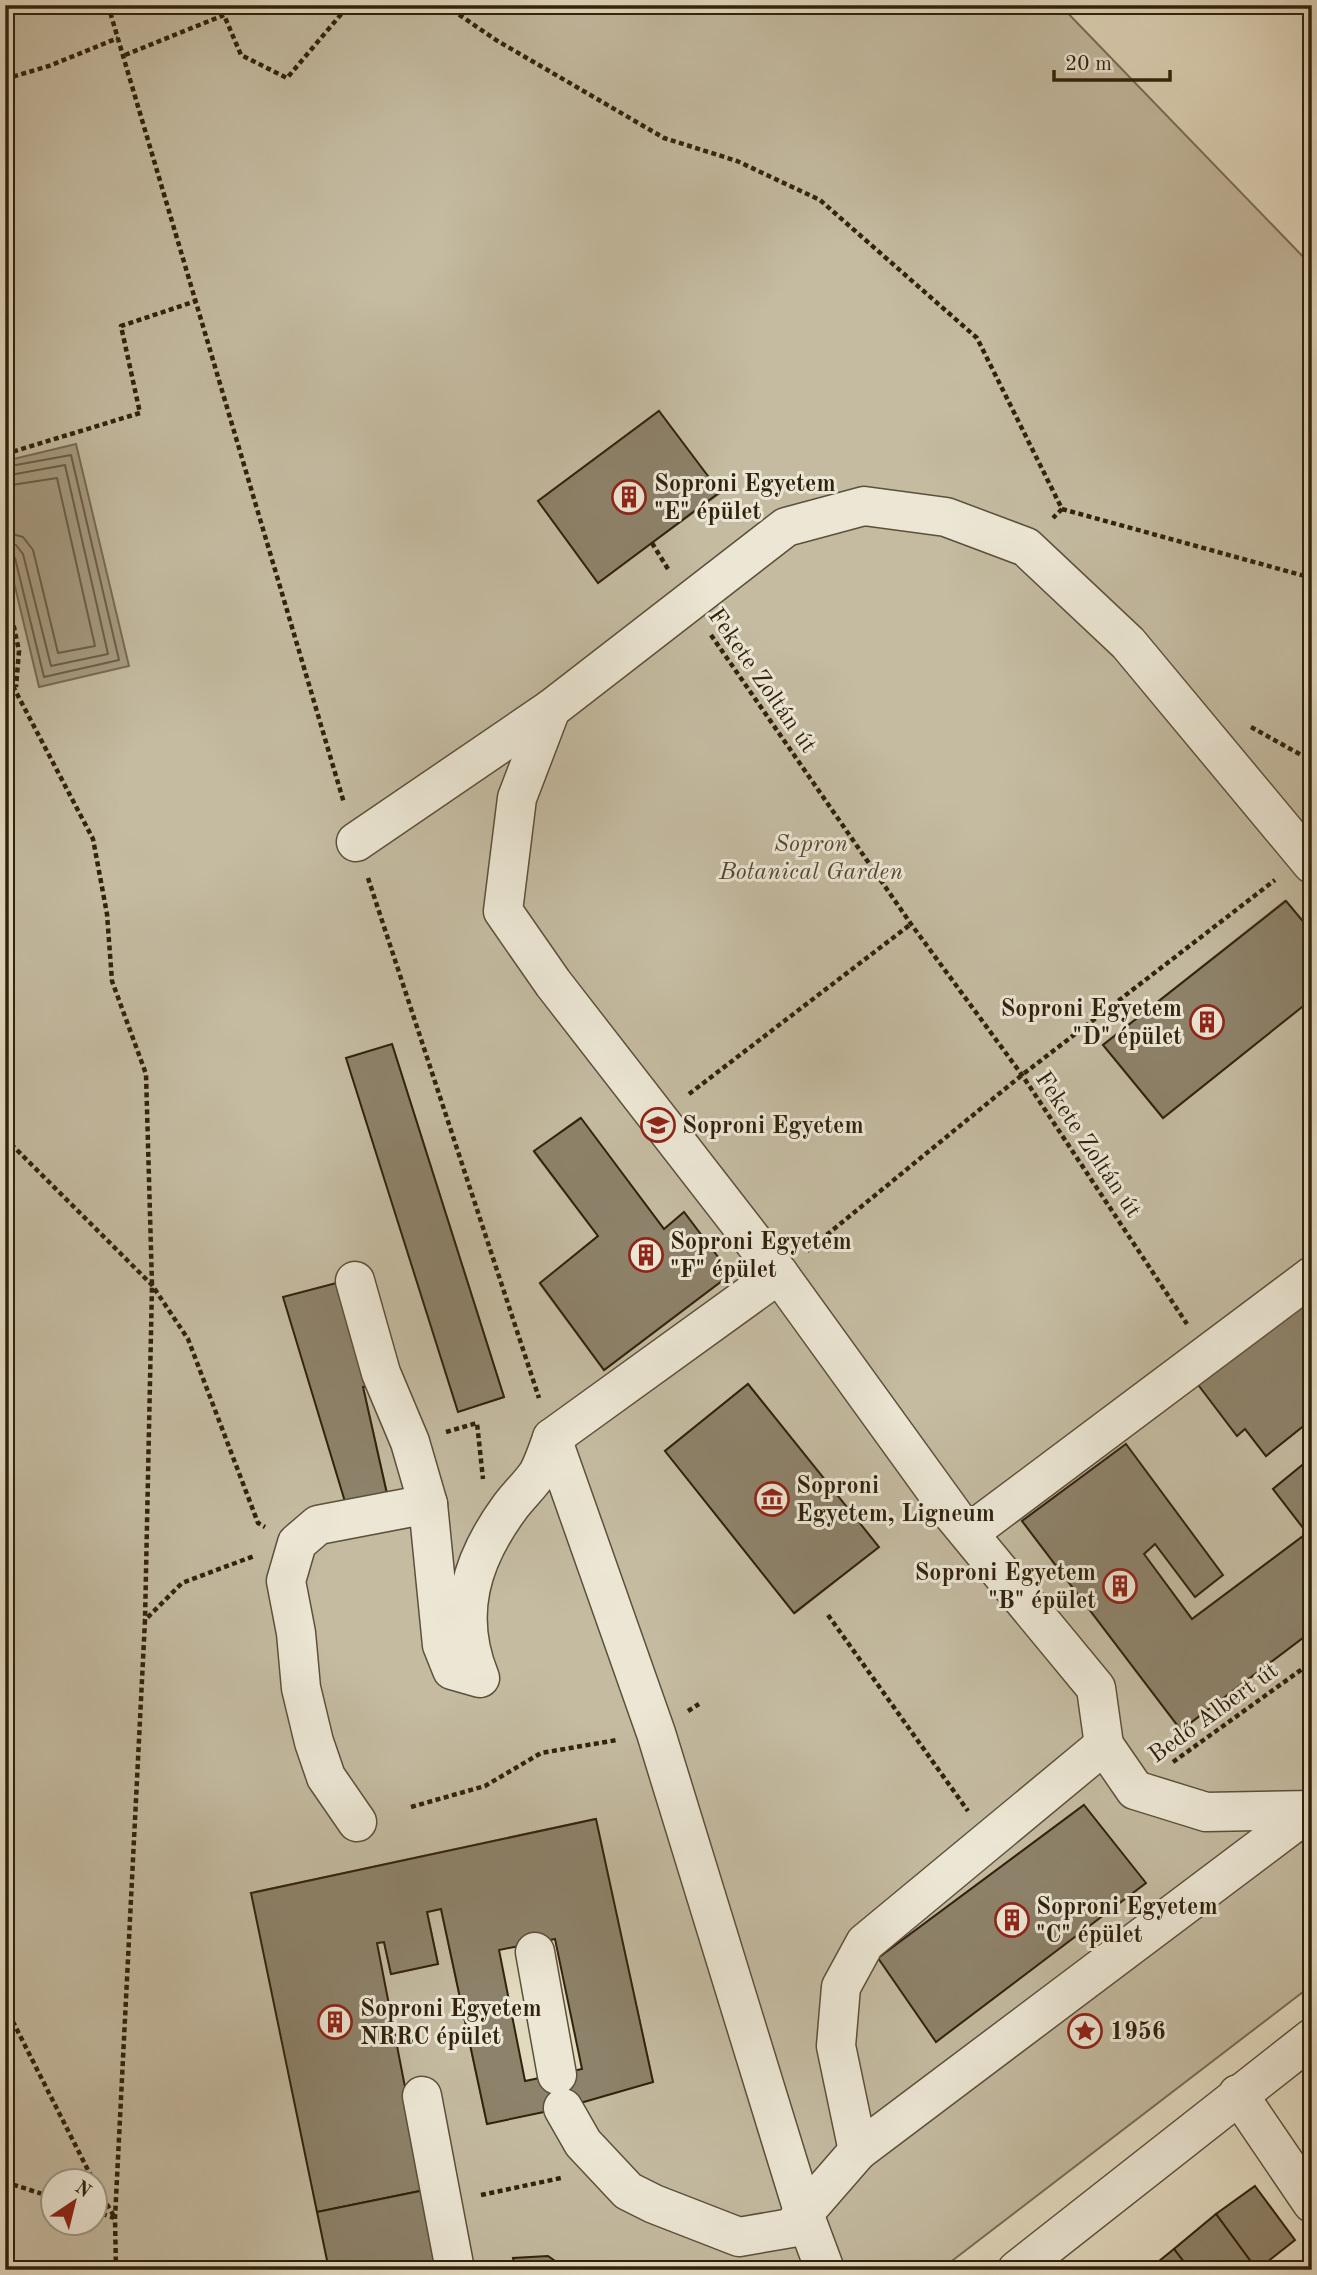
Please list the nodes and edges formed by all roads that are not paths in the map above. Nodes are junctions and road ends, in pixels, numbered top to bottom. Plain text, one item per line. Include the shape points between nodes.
1 (551, 709) junction
2 (356, 842) road end
3 (1309, 860) edge
4 (779, 1274) junction
5 (1312, 1276) edge
6 (355, 1281) dead end
7 (552, 1438) junction
8 (428, 1504) junction
9 (969, 1533) junction
10 (1104, 1745) junction
11 (1311, 1810) edge
12 (357, 1822) dead end
13 (535, 1952) dead end
14 (1312, 2038) edge
15 (1238, 2094) junction
16 (422, 2096) dead end
17 (858, 2151) junction
18 (1312, 2203) edge
19 (803, 2211) junction
20 (454, 2270) edge
21 (825, 2270) edge
22 (1017, 2270) edge

1 - 2 street
1 - 3 street via 786,527 864,506 946,517 1026,547 1128,643
1 - 4 street via 517,798 503,911 553,983
4 - 7 street
4 - 9 street
5 - 9 street
6 - 8 street via 381,1373 410,1442
7 - 8 street via 537,1473 483,1548 470,1585 469,1652 480,1678 452,1670 442,1645
7 - 19 street via 656,1733
8 - 12 street via 318,1525 297,1543 286,1581 302,1688 326,1777
9 - 10 street via 1096,1688
10 - 11 street via 1135,1790 1206,1812
10 - 17 street via 865,1943 841,1987 836,2046
11 - 17 street
13 - 19 street via 560,2092 583,2143 628,2191 739,2236 790,2228
14 - 15 street
15 - 18 street
15 - 22 street
16 - 20 street
17 - 19 street
19 - 21 street

